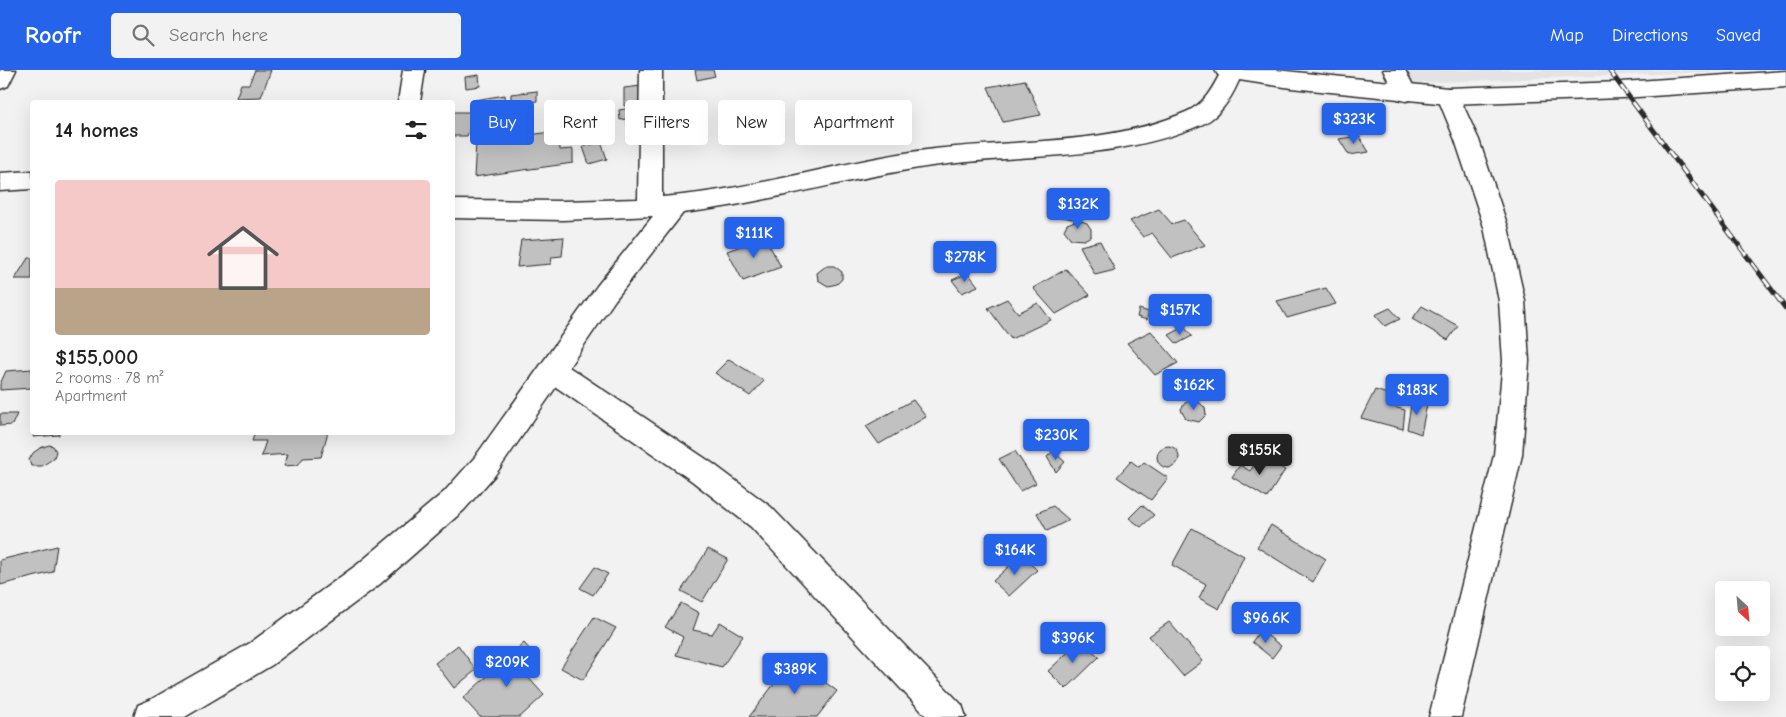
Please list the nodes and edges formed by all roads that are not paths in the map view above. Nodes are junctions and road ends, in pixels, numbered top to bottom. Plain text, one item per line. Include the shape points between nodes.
1 (5, 70) edge
2 (414, 70) edge
3 (651, 70) edge
4 (1229, 70) edge
5 (1394, 70) edge
6 (1786, 79) edge
7 (0, 81) edge
8 (1406, 93) junction
9 (1448, 96) junction
10 (409, 100) edge
11 (30, 180) edge
12 (0, 182) edge
13 (664, 205) junction
14 (455, 209) edge
15 (552, 370) junction
16 (150, 717) edge
17 (950, 717) edge
18 (1445, 717) edge

1 - 7 street
2 - 10 street
3 - 13 street
4 - 8 street
4 - 13 street via 1225,88 1208,109 1197,117 1156,131 1109,141 934,157 862,168 745,196
5 - 8 street
6 - 9 street via 1622,90
8 - 9 street
9 - 18 street via 1467,140 1496,227 1512,301 1516,361 1508,455
11 - 12 street
13 - 14 street via 622,209
13 - 15 street
15 - 16 street via 485,466 454,501 369,574 261,654
15 - 17 street via 702,472 761,517

